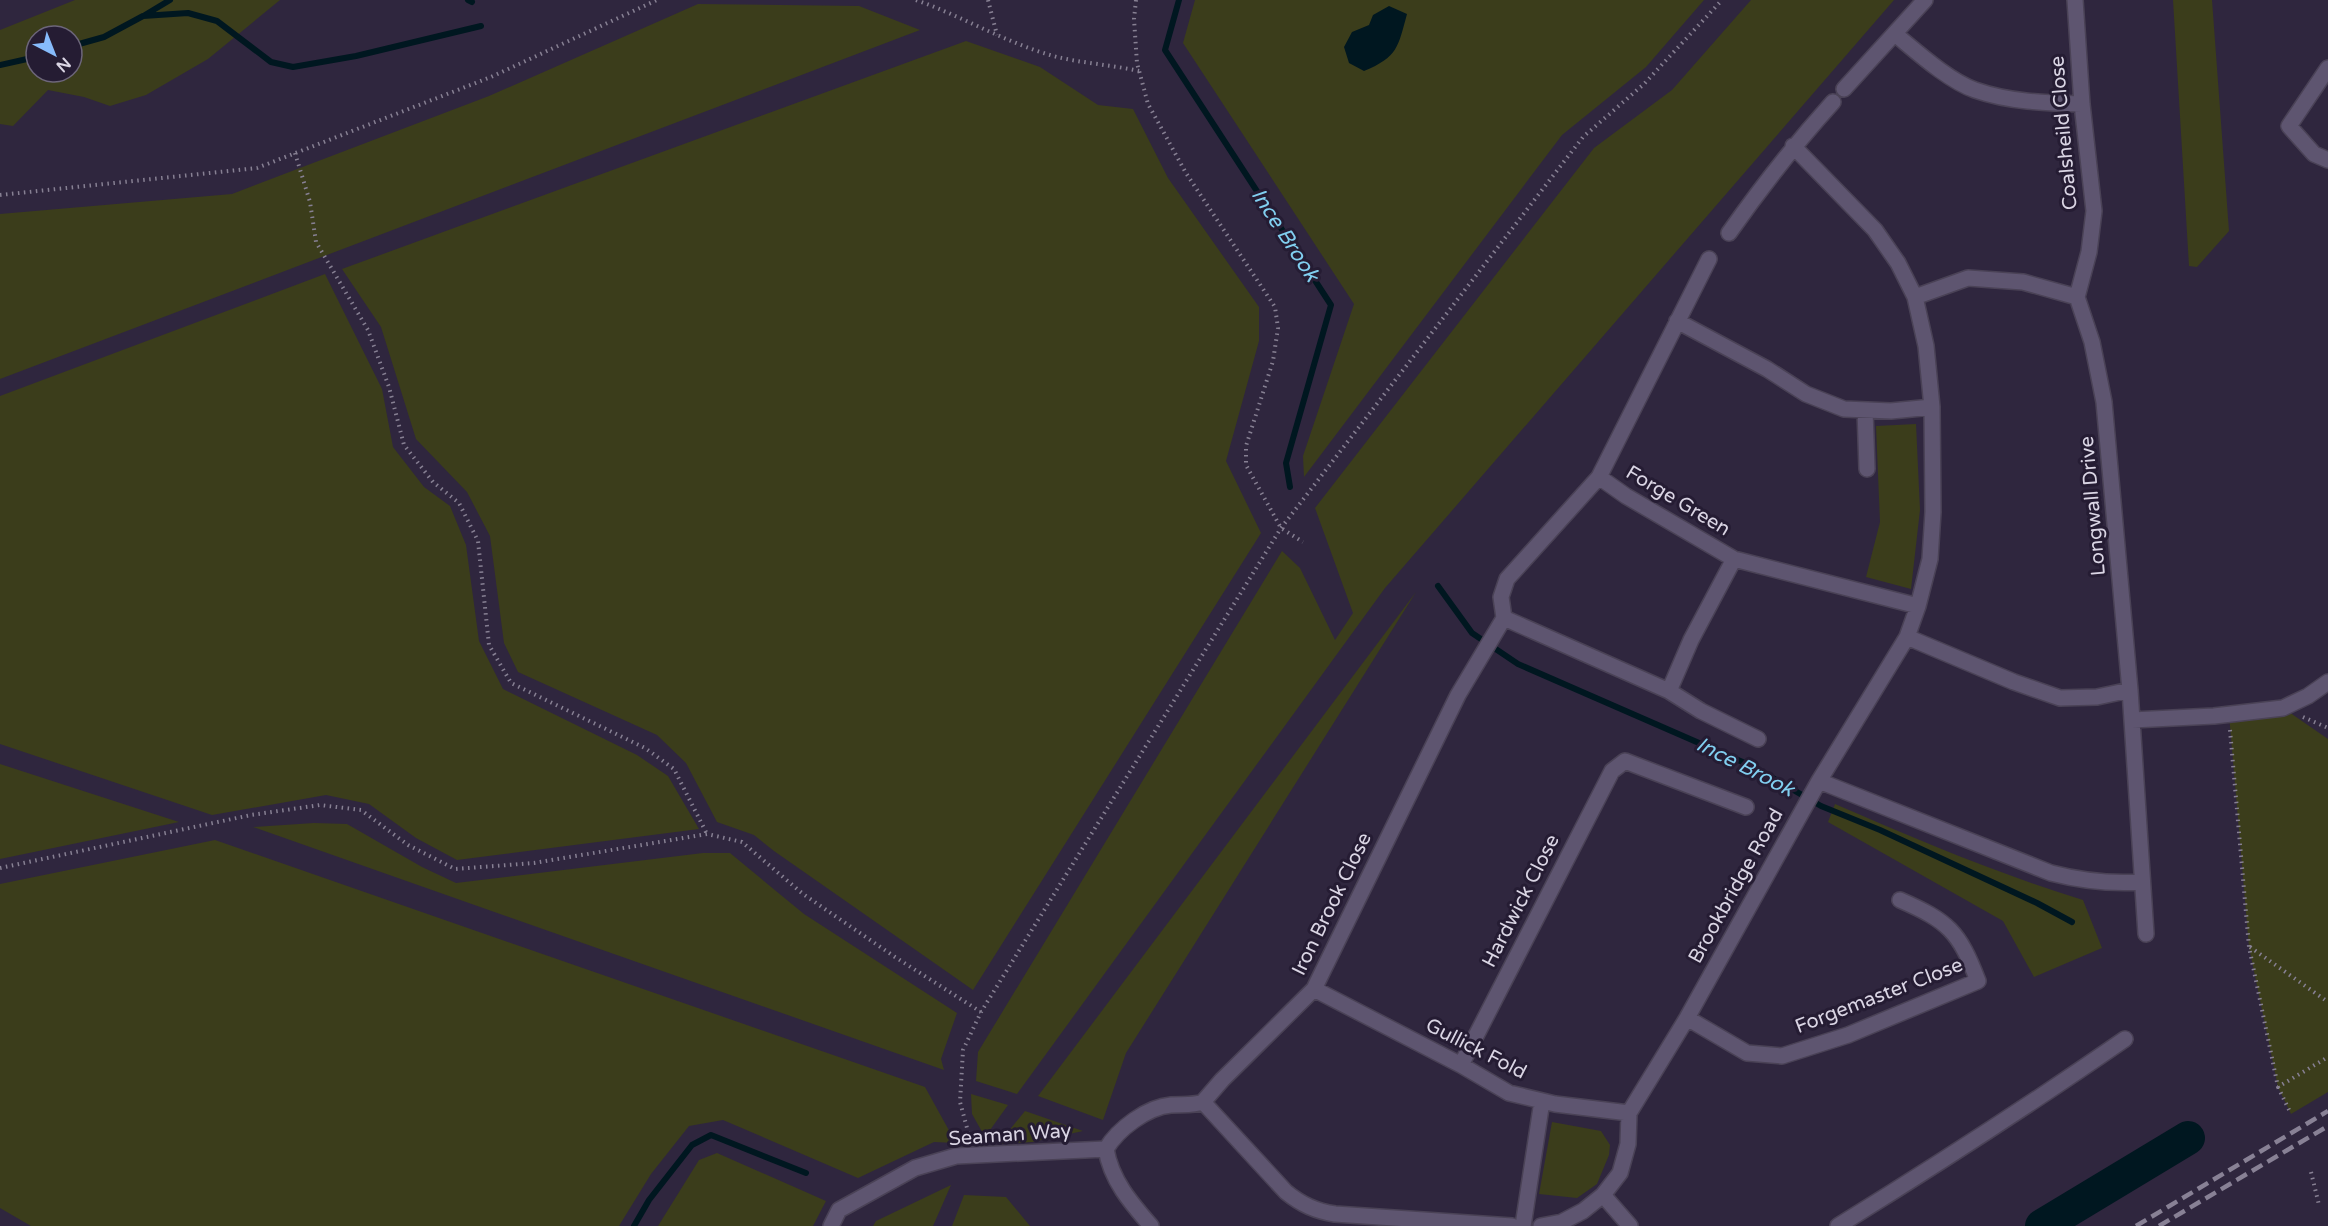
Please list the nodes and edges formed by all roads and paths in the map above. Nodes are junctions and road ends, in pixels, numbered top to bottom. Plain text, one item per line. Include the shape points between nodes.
1 (657, 0) edge
2 (916, 0) edge
3 (988, 0) edge
4 (1136, 0) edge
5 (1722, 0) edge
6 (1925, 0) edge
7 (2075, 0) edge
8 (1895, 34) junction
9 (997, 35) junction
10 (2328, 68) edge
11 (1139, 71) junction
12 (1844, 89) dead end
13 (1833, 102) dead end
14 (2082, 104) junction
15 (1793, 146) junction
16 (295, 153) junction
17 (2328, 160) edge
18 (0, 195) edge
19 (1730, 233) dead end
20 (1709, 259) dead end
21 (1915, 297) junction
22 (2077, 297) junction
23 (1677, 321) junction
24 (1932, 407) junction
25 (1865, 410) junction
26 (1867, 469) dead end
27 (1599, 477) junction
28 (1281, 528) junction
29 (1303, 542) dead end
30 (1734, 559) junction
31 (1918, 606) junction
32 (1502, 621) junction
33 (1907, 637) junction
34 (2328, 682) edge
35 (2130, 690) junction
36 (1669, 691) junction
37 (2221, 715) junction
38 (2132, 720) junction
39 (1758, 739) dead end
40 (1817, 785) junction
41 (1746, 807) dead end
42 (707, 834) junction
43 (0, 868) edge
44 (2141, 882) junction
45 (1900, 900) dead end
46 (2146, 934) dead end
47 (2249, 947) junction
48 (1314, 989) junction
49 (2328, 1002) edge
50 (981, 1011) junction
51 (1687, 1018) junction
52 (2125, 1039) dead end
53 (2328, 1057) edge
54 (1461, 1065) junction
55 (2278, 1087) junction
56 (1542, 1101) junction
57 (1203, 1102) junction
58 (1629, 1113) junction
59 (2290, 1114) dead end
60 (1106, 1149) junction
61 (975, 1157) junction
62 (2311, 1172) dead end
63 (1603, 1195) junction
64 (2319, 1205) dead end
65 (831, 1226) edge
66 (1151, 1226) edge
67 (1512, 1226) edge
68 (1523, 1226) edge
69 (1541, 1226) edge
70 (1630, 1226) edge
71 (1838, 1226) edge

1 - 16 path via 490,77
2 - 9 path
3 - 9 path
4 - 11 path
5 - 28 path via 1644,84 1583,136
6 - 8 street
7 - 14 street, Coalsheild Close
8 - 12 street
8 - 14 street via 1939,69 1974,90 2031,103
9 - 11 path via 1058,57
10 - 17 street via 2289,126 2314,154
11 - 28 path via 1148,104 1186,173 1275,307 1278,328 1273,361 1246,446 1246,465
13 - 15 street
14 - 22 street, Coalsheild Close via 2094,211 2089,252
15 - 19 street
15 - 21 street, Brookbridge Road via 1875,230
16 - 18 path via 257,168
16 - 42 path via 310,202 316,242 368,330 389,387 404,445 433,482 459,503 478,541 489,645 511,682 645,748 674,769
20 - 23 street
21 - 22 street via 1968,278 2023,282
21 - 24 street, Brookbridge Road via 1926,346
22 - 35 street, Longwall Drive via 2092,342 2104,402
23 - 25 street via 1806,394 1844,409
23 - 27 street
24 - 25 street
24 - 31 street, Brookbridge Road via 1934,512 1930,559
25 - 26 street
27 - 30 street, Forge Green
27 - 32 street, Forge Green via 1507,579 1501,597
28 - 29 path
28 - 50 path
30 - 31 street, Forge Green
30 - 36 street, Forge Green
31 - 33 street, Brookbridge Road
32 - 36 street
32 - 48 street, Iron Brook Close via 1458,695
33 - 35 street via 2060,698 2097,697
33 - 40 street, Brookbridge Road
34 - 37 street via 2283,708
35 - 38 street, Longwall Drive
36 - 39 street
37 - 38 street
37 - 47 path
38 - 44 street, Longwall Drive
40 - 44 street via 2051,873 2110,884
40 - 51 street, Brookbridge Road
41 - 54 street, Hardwick Close via 1625,761 1612,771
42 - 43 path via 534,863 455,869 408,845 362,810 320,805 251,814
42 - 50 path via 742,842 803,894
44 - 46 street, Longwall Drive
45 - 51 street, Forgemaster Close via 1934,915 1954,933 1978,981 1848,1035 1782,1056 1747,1053
47 - 49 path
47 - 55 path
48 - 54 street, Gullick Fold
48 - 57 street, Iron Brook Close
50 - 61 path via 963,1050 960,1102
51 - 58 street, Brookbridge Road
52 - 71 street via 1920,1177
53 - 55 path
54 - 56 street, Gullick Fold via 1509,1093
55 - 59 path
56 - 58 street, Gullick Fold
56 - 68 street
57 - 60 street via 1170,1105 1146,1114 1113,1137
57 - 67 street via 1286,1192 1317,1211
58 - 63 street, Brookbridge Road via 1628,1144 1620,1173
60 - 61 street, Seaman Way
60 - 66 street via 1108,1163 1127,1199
61 - 65 street, Seaman Way via 956,1156 915,1168 839,1210
62 - 64 path
63 - 69 street, Brookbridge Road via 1562,1222
63 - 70 street

